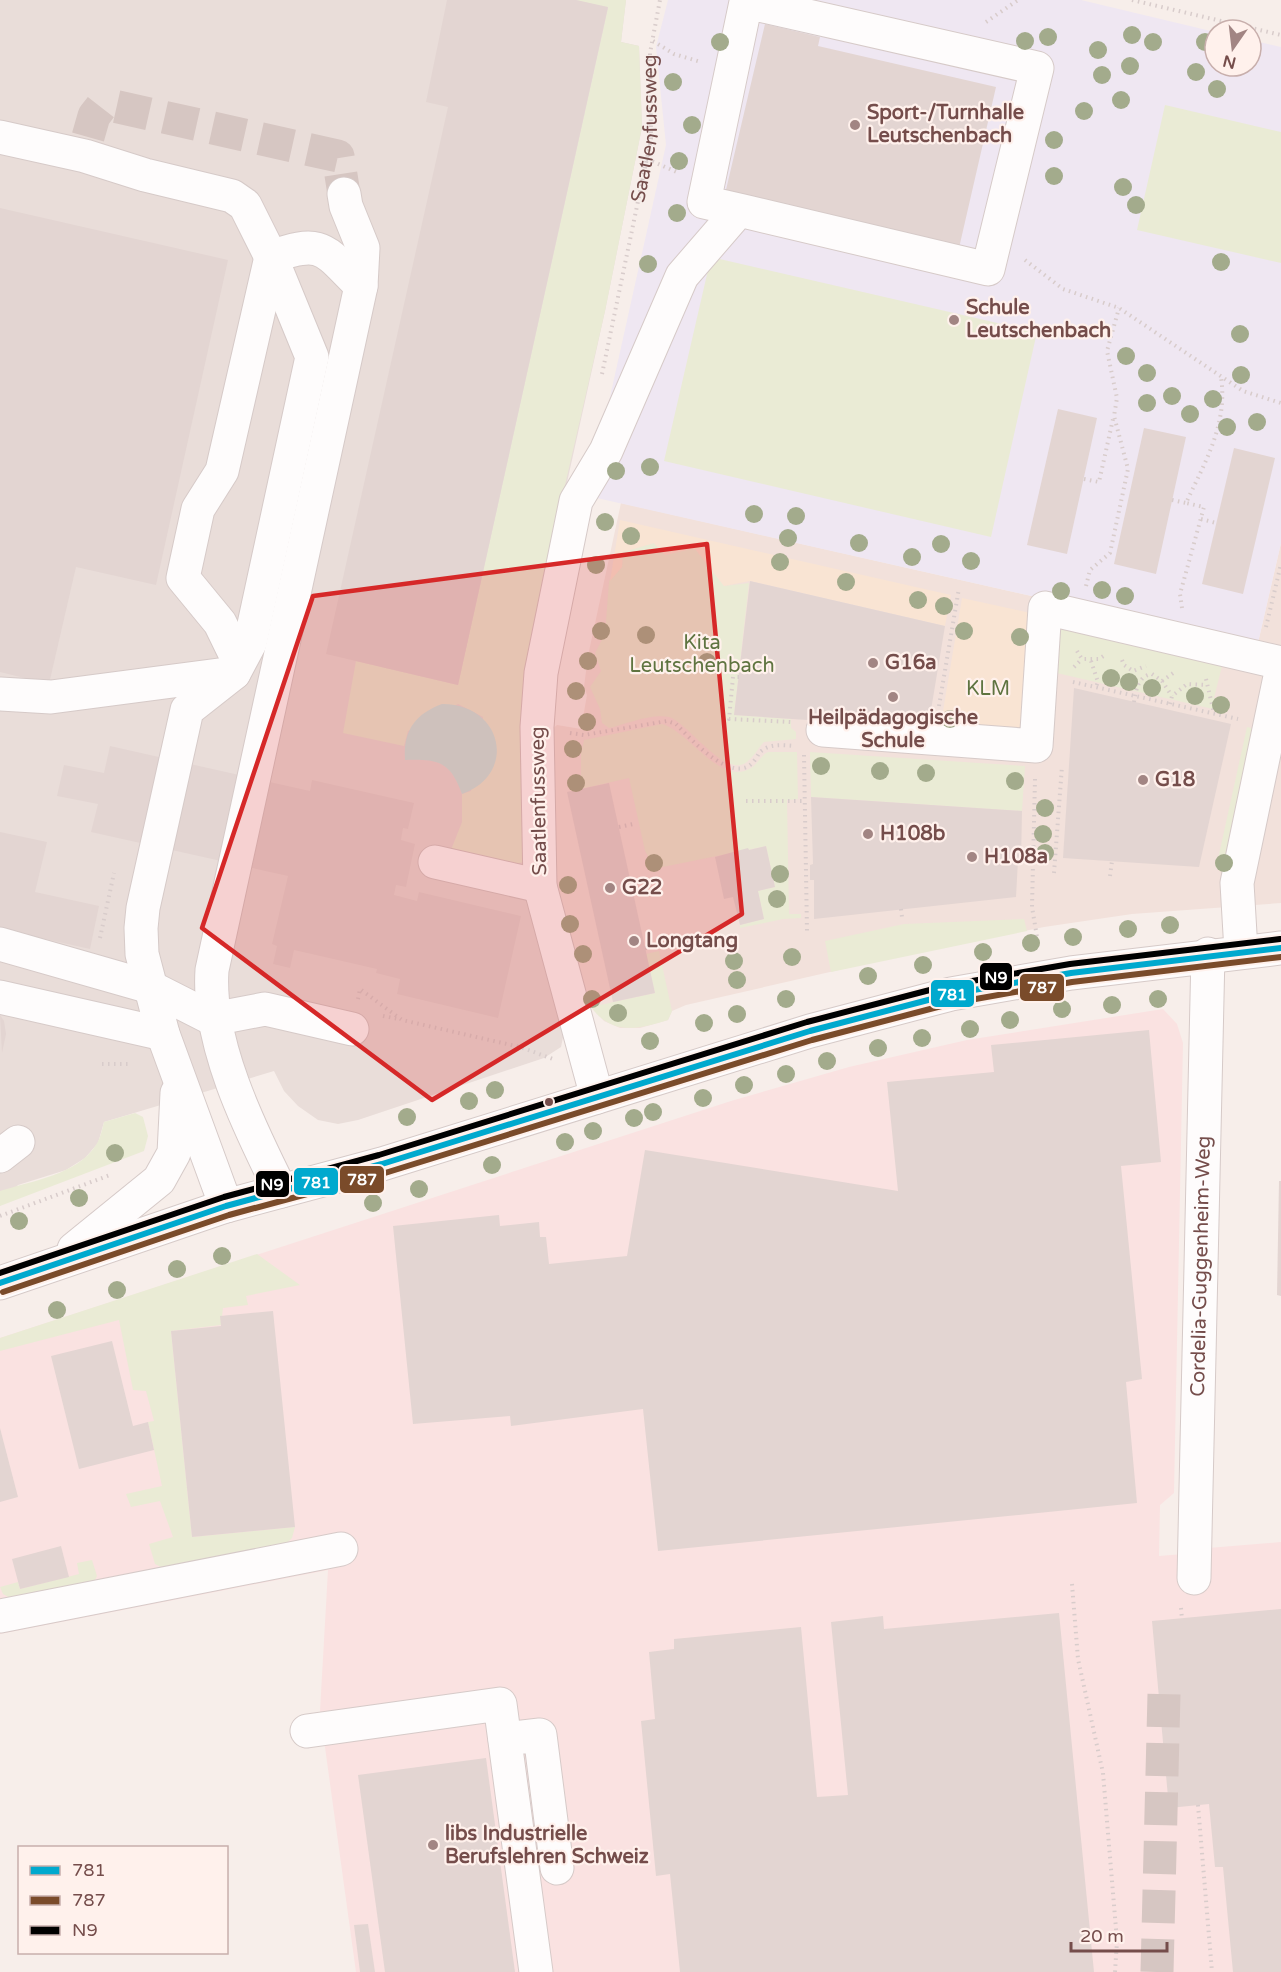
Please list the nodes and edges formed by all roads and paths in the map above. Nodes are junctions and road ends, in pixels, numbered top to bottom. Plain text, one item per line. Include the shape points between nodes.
1 (1132, 0) edge
2 (659, 1) edge
3 (1281, 35) edge
4 (652, 41) junction
5 (731, 72) junction
6 (0, 137) edge
7 (344, 194) tunnel mouth
8 (739, 210) junction
9 (996, 238) junction
10 (626, 255) dead end
11 (272, 257) junction
12 (361, 286) junction
13 (1119, 308) junction
14 (1221, 376) junction
15 (1281, 403) edge
16 (1113, 416) junction
17 (1084, 479) dead end
18 (1172, 500) dead end
19 (1186, 503) junction
20 (1201, 519) junction
21 (1216, 523) dead end
22 (1281, 564) edge
23 (959, 588) dead end
24 (1080, 616) junction
25 (1186, 640) junction
26 (1091, 661) dead end
27 (1274, 664) edge
28 (236, 668) junction
29 (739, 677) dead end
30 (1206, 685) dead end
31 (1094, 686) junction
32 (1090, 691) dead end
33 (1068, 692) dead end
34 (0, 694) edge
35 (1135, 696) junction
36 (1172, 696) junction
37 (1134, 702) dead end
38 (1170, 704) junction
39 (791, 722) dead end
40 (537, 727) junction
41 (823, 730) dead end
42 (934, 738) junction
43 (1049, 753) junction
44 (1263, 756) junction
45 (746, 801) dead end
46 (805, 801) junction
47 (633, 824) dead end
48 (619, 827) dead end
49 (1056, 837) junction
50 (1065, 837) dead end
51 (1021, 853) dead end
52 (1033, 854) junction
53 (1112, 861) dead end
54 (435, 862) dead end
55 (114, 873) dead end
56 (1054, 873) dead end
57 (1110, 876) dead end
58 (540, 886) junction
59 (901, 909) dead end
60 (902, 917) dead end
61 (807, 931) dead end
62 (1037, 937) dead end
63 (0, 944) edge
64 (664, 944) dead end
65 (98, 945) dead end
66 (645, 948) dead end
67 (1281, 948) edge
68 (1241, 951) junction
69 (1208, 954) junction
70 (0, 964) edge
71 (39, 970) junction
72 (150, 987) junction
73 (0, 997) edge
74 (32, 1004) junction
75 (213, 1019) junction
76 (402, 1020) junction
77 (365, 1022) junction
78 (163, 1034) junction
79 (558, 1061) dead end
80 (102, 1064) dead end
81 (132, 1064) dead end
82 (178, 1083) junction
83 (597, 1097) junction
84 (115, 1173) dead end
85 (280, 1191) junction
86 (226, 1206) junction
87 (0, 1216) edge
88 (57, 1263) junction
89 (0, 1283) edge
90 (341, 1550) dead end
91 (1194, 1578) dead end
92 (1072, 1584) dead end
93 (0, 1616) edge
94 (307, 1731) dead end
95 (505, 1739) junction
96 (1198, 1805) dead end
97 (557, 1868) dead end
98 (536, 1972) edge
99 (1115, 1972) edge
100 (1212, 1972) edge

1 - 3 path
2 - 4 path, Saatlenfussweg
4 - 5 path via 674,54
4 - 10 path, Saatlenfussweg via 651,139
5 - 8 street via 704,202
5 - 9 street via 746,2 1037,68
6 - 11 street via 87,146 135,172 232,196 245,205
7 - 12 street via 363,248
8 - 9 street via 988,269
8 - 40 street, Saatlenfussweg via 682,276 606,451 576,501 541,673
9 - 13 path via 1063,289
11 - 12 street via 300,247 318,248
11 - 28 street via 312,357 250,643
11 - 28 street via 222,471 198,509 183,578 220,623
12 - 75 street via 212,970
13 - 14 path
13 - 16 path via 1107,351 1116,398
14 - 15 path via 1243,391
14 - 19 path via 1224,396 1217,438
16 - 17 path via 1099,482
16 - 24 path via 1128,469 1110,553 1090,570
18 - 19 path
19 - 20 path via 1204,507
20 - 21 path
20 - 25 path via 1180,594
22 - 27 path
23 - 42 path
24 - 25 street
24 - 43 street via 1045,608
25 - 27 street
26 - 31 path via 1098,682
27 - 44 street
28 - 34 street via 51,697
28 - 72 street via 187,710 143,908 142,954
29 - 39 path via 733,677 729,719
30 - 36 path via 1187,684
31 - 32 path
31 - 33 path via 1069,681
31 - 35 path
35 - 36 path via 1139,681 1152,674
35 - 37 path
35 - 38 path
36 - 38 path
38 - 44 path
40 - 46 path via 584,735 667,721 676,724 720,763 743,767 775,745 804,746
40 - 58 street, Saatlenfussweg
41 - 42 street
42 - 43 street
43 - 49 path
43 - 52 path
44 - 68 street via 1237,883
45 - 46 path
46 - 61 path
47 - 48 path
49 - 50 path
49 - 56 path
51 - 52 path
52 - 62 path via 1032,907
53 - 57 path
54 - 58 street
55 - 65 path
58 - 83 street, Saatlenfussweg
59 - 60 path
63 - 72 street
64 - 66 path
67 - 68 street
68 - 69 street
69 - 83 street via 951,994 810,1030
69 - 91 street, Cordelia-Guggenheim-Weg
70 - 71 street
71 - 72 street
71 - 74 street
72 - 75 street
72 - 78 street
73 - 74 street
74 - 78 street
75 - 77 street via 266,1009
75 - 85 street via 249,1127
76 - 77 path
76 - 77 path via 360,989
76 - 79 path via 520,1047
78 - 82 street
80 - 81 path
82 - 86 street
82 - 88 street via 174,1153 159,1180
83 - 85 street via 382,1164
84 - 87 path
85 - 86 street
86 - 88 street
88 - 89 street
90 - 93 street
92 - 99 path via 1078,1659 1103,1773 1117,1941
94 - 95 street via 500,1704
95 - 97 street via 540,1735
95 - 98 street
96 - 100 path

